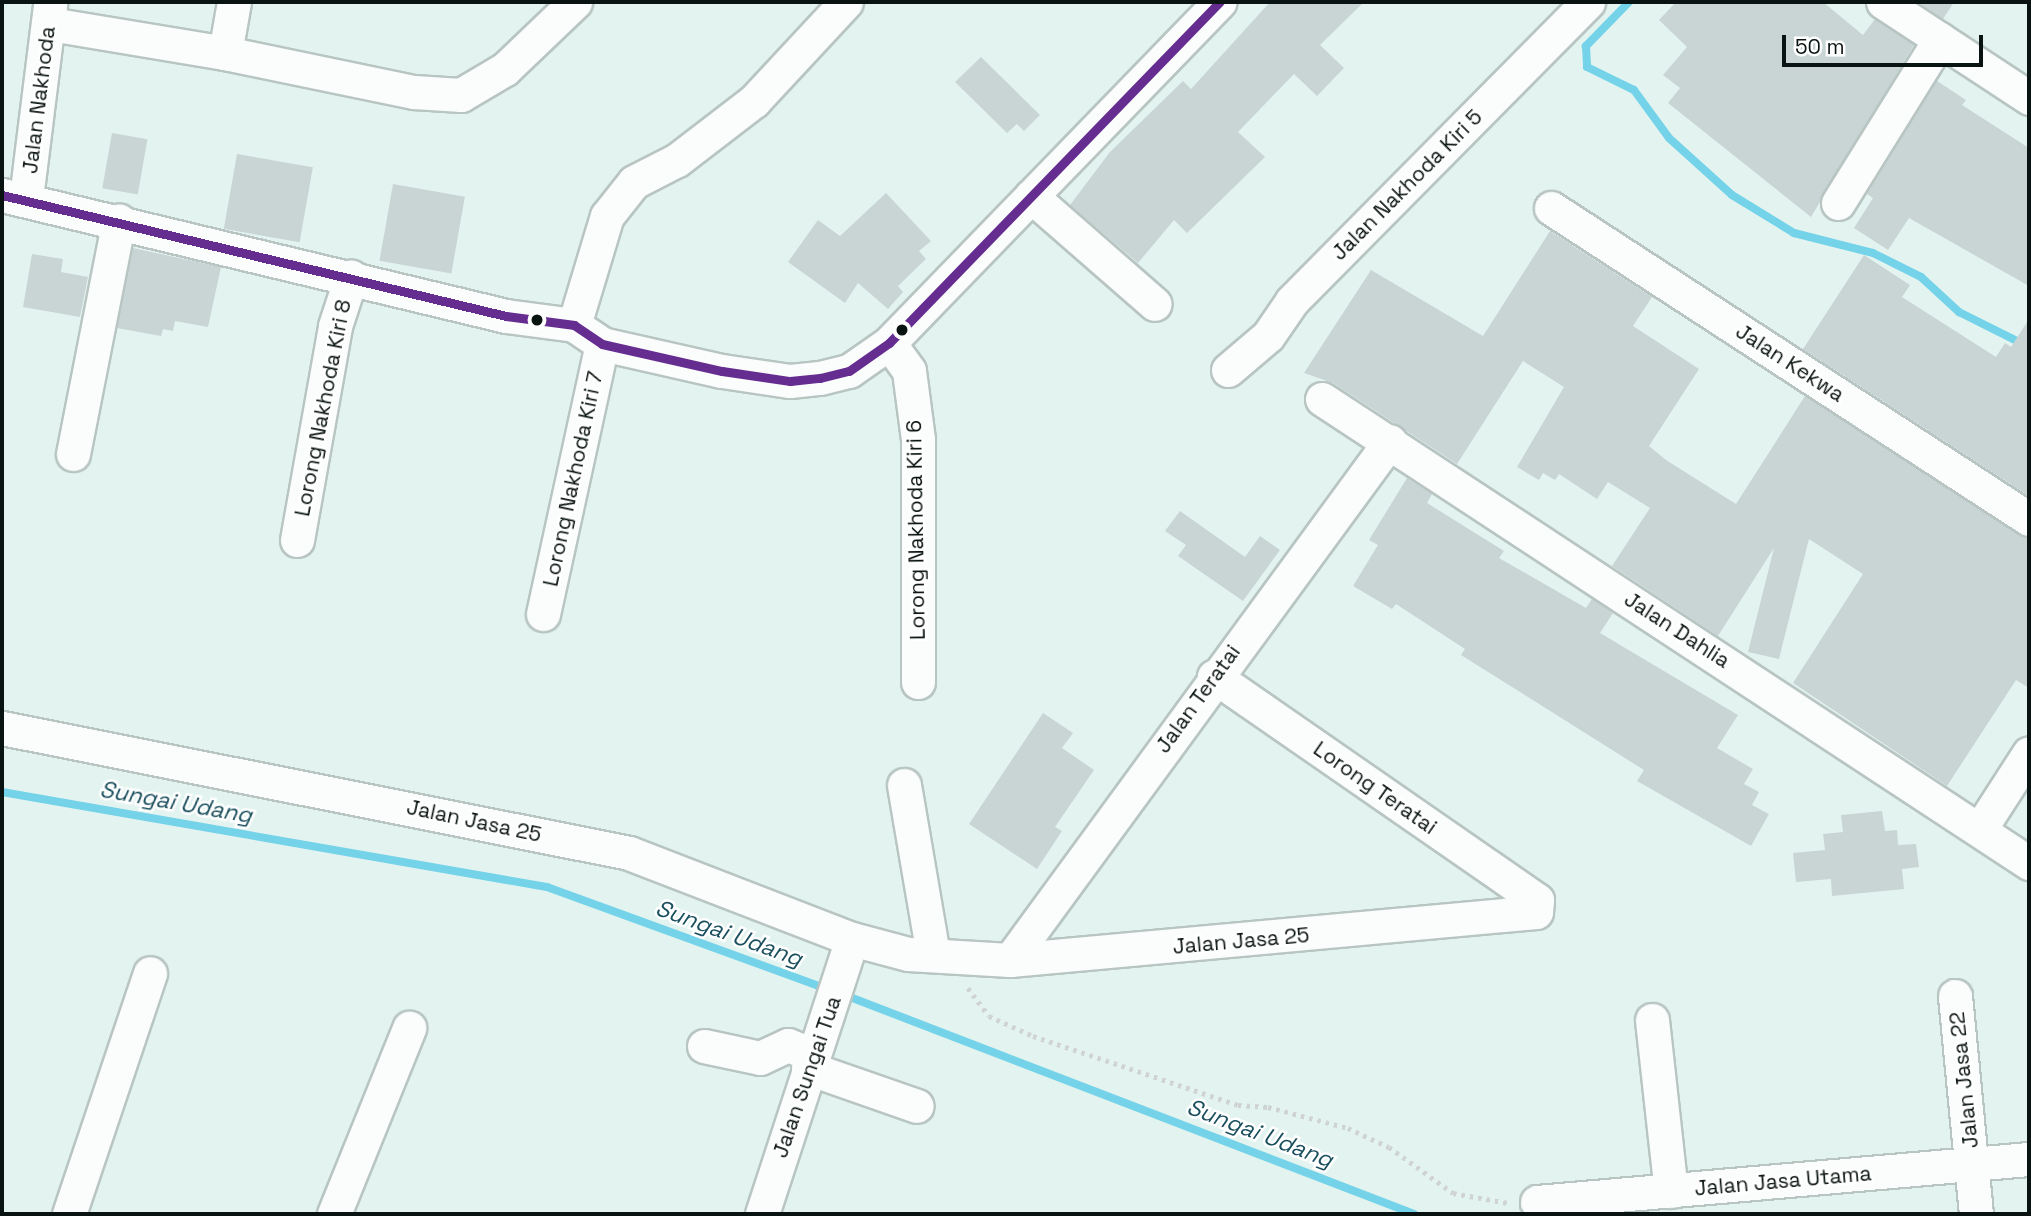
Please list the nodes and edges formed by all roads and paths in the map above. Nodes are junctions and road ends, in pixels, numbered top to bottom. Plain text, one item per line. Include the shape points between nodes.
1 (234, 2) edge
2 (575, 2) edge
3 (846, 2) edge
4 (1220, 2) edge
5 (1588, 2) edge
6 (1883, 2) edge
7 (50, 13) edge
8 (1940, 39) junction
9 (225, 52) junction
10 (2029, 98) edge
11 (14, 196) edge
12 (1031, 197) junction
13 (1838, 203) dead end
14 (1551, 208) dead end
15 (119, 219) junction
16 (351, 276) junction
17 (1155, 304) dead end
18 (574, 325) junction
19 (889, 343) junction
20 (602, 344) junction
21 (1227, 370) dead end
22 (1322, 399) dead end
23 (1390, 441) junction
24 (72, 454) dead end
25 (2029, 519) edge
26 (297, 541) dead end
27 (543, 614) dead end
28 (1214, 676) junction
29 (918, 682) dead end
30 (2, 729) edge
31 (2029, 753) edge
32 (904, 785) dead end
33 (1980, 829) junction
34 (2029, 863) edge
35 (1537, 900) joint
36 (848, 954) junction
37 (933, 955) junction
38 (1010, 960) junction
39 (150, 973) dead end
40 (1955, 996) dead end
41 (1652, 1020) dead end
42 (409, 1028) dead end
43 (704, 1046) dead end
44 (814, 1052) junction
45 (917, 1105) dead end
46 (2029, 1159) edge
47 (1973, 1164) junction
48 (1671, 1191) junction
49 (1537, 1202) joint
50 (69, 1214) edge
51 (334, 1214) edge
52 (762, 1214) edge
53 (1976, 1214) edge

1 - 9 street
2 - 9 street via 506,69 461,95 414,92
3 - 18 street via 754,101 677,160 634,182 607,216
4 - 12 street
5 - 21 street, Jalan Nakhoda Kiri 5 via 1293,301 1268,336
6 - 8 street
7 - 9 street
7 - 11 street, Jalan Nakhoda
8 - 10 street
8 - 13 street
11 - 15 street
12 - 17 street
12 - 19 street
14 - 25 street, Jalan Kekwa
15 - 16 street
15 - 24 street
16 - 18 street via 506,316
16 - 26 street, Lorong Nakhoda Kiri 8 via 335,326
18 - 20 street
19 - 20 street via 849,371 790,381 756,378
19 - 29 street, Lorong Nakhoda Kiri 6 via 909,371 918,439
20 - 27 street, Lorong Nakhoda Kiri 7
22 - 23 street, Jalan Dahlia
23 - 28 street, Jalan Teratai
23 - 33 street, Jalan Dahlia
28 - 35 street, Lorong Teratai
28 - 38 street, Jalan Teratai
30 - 36 street, Jalan Jasa 25 via 629,853
31 - 33 street
32 - 37 street
33 - 34 street, Jalan Dahlia
35 - 38 street, Jalan Jasa 25 via 1536,912 1525,917
36 - 37 street, Jalan Jasa 25
36 - 44 street, Jalan Sungai Tua
37 - 38 street, Jalan Jasa 25
37 - 49 path via 960,977 989,1016 1023,1031 1238,1105 1348,1128 1466,1199
39 - 50 street
40 - 47 street, Jalan Jasa 22
41 - 48 street
42 - 51 street
43 - 44 street via 760,1058 788,1045
44 - 45 street
44 - 52 street, Jalan Sungai Tua
46 - 47 street, Jalan Jasa Utama
47 - 48 street, Jalan Jasa Utama
47 - 53 street, Jalan Jasa 22
48 - 49 street, Jalan Jasa Utama

